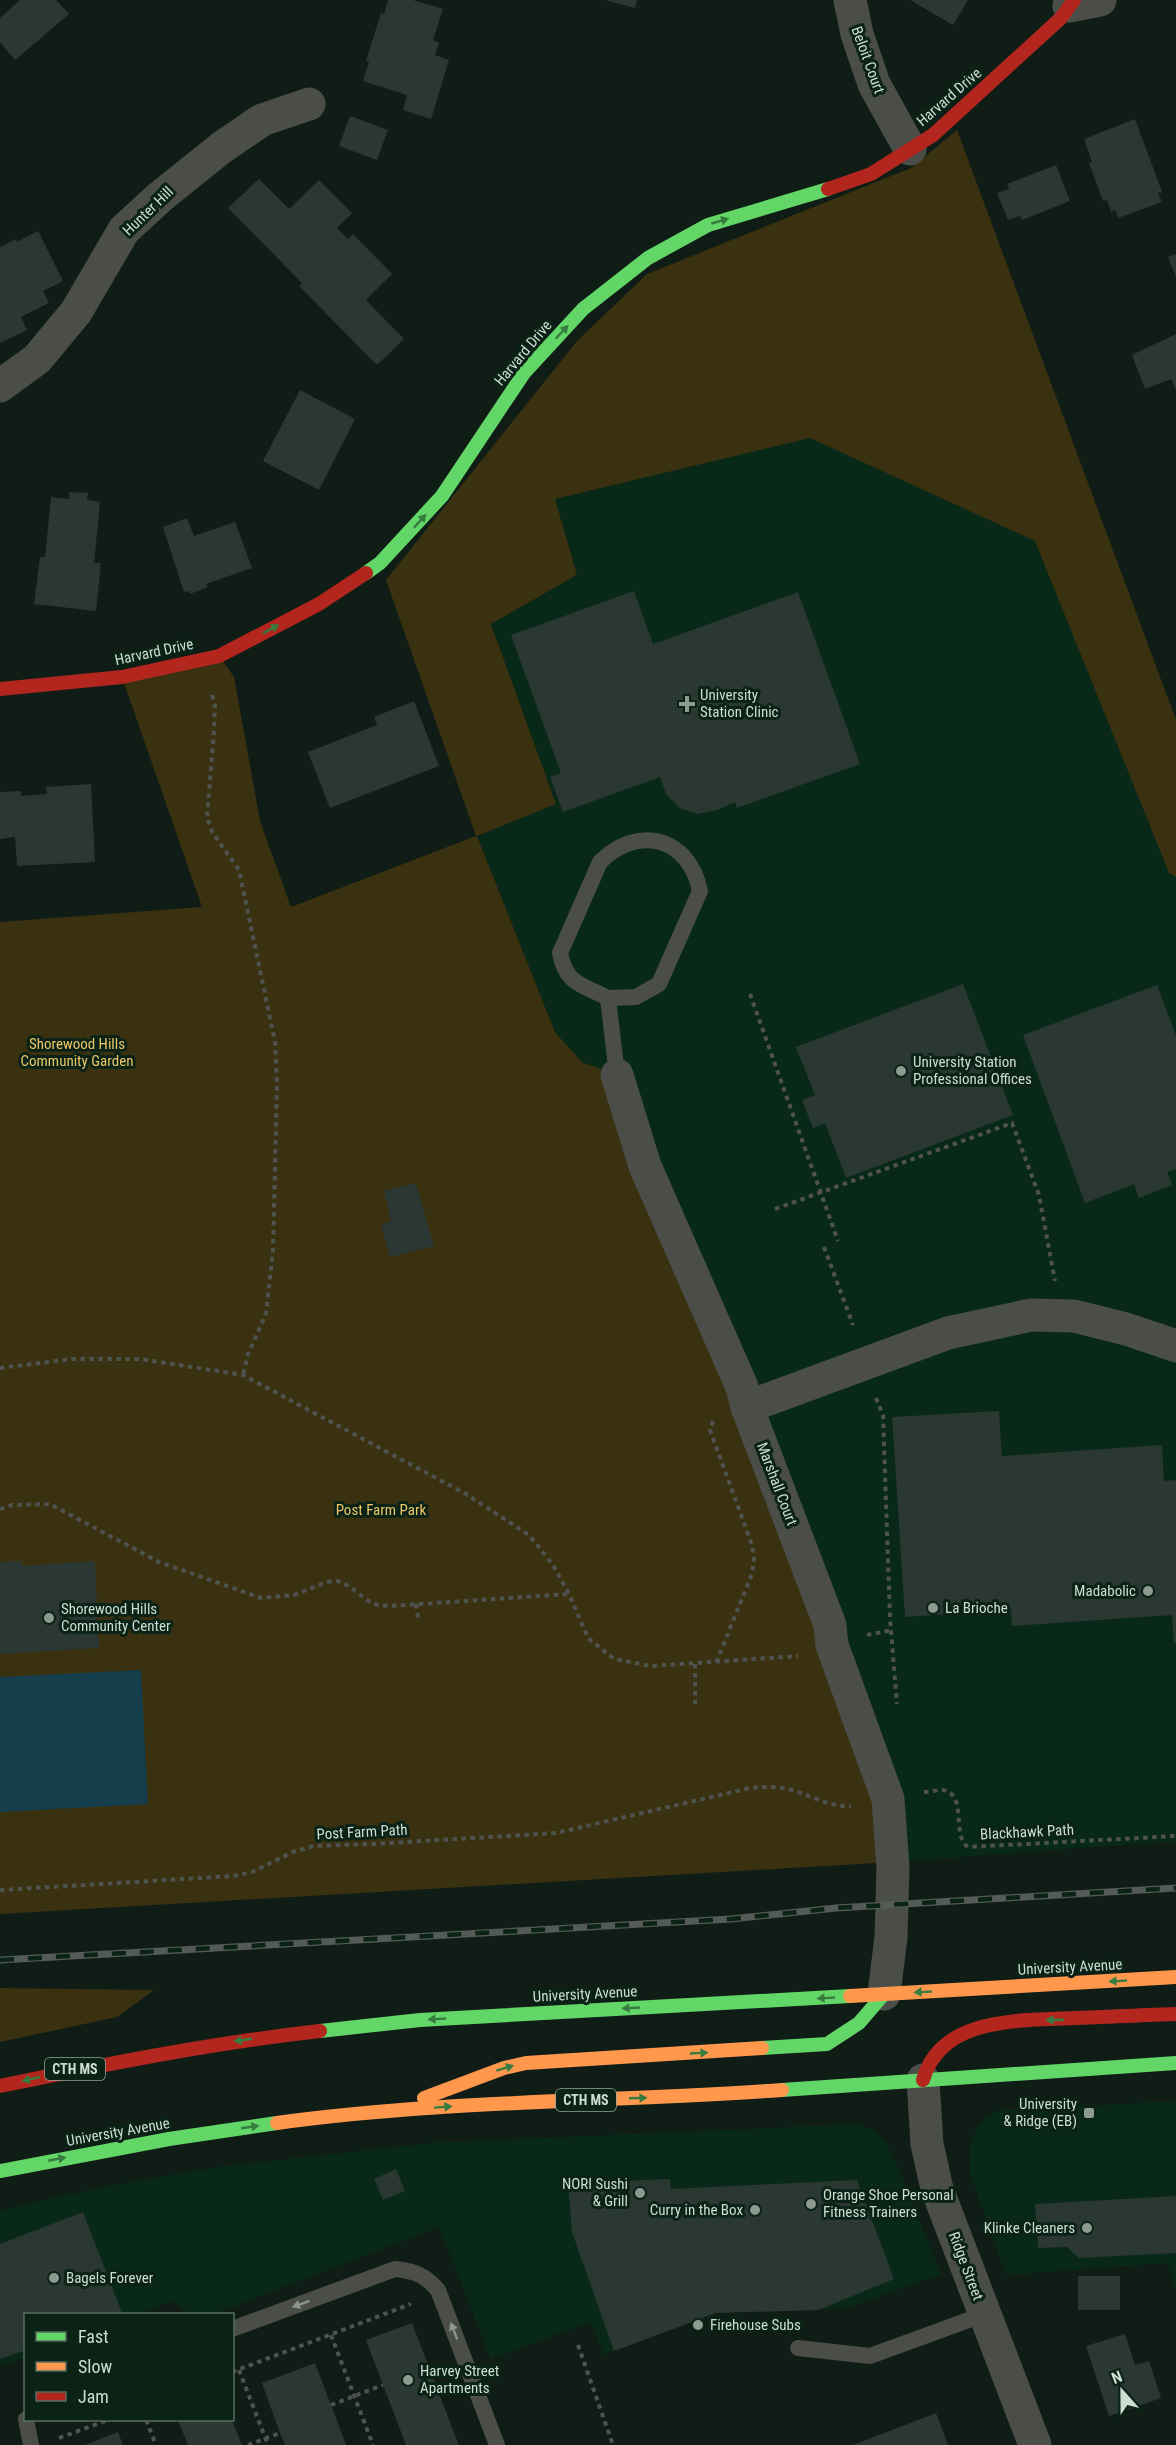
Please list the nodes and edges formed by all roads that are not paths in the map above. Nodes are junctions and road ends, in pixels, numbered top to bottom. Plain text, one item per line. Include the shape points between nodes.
1 (850, 0) edge
2 (1081, 2) edge
3 (309, 104) dead end
4 (910, 149) junction
5 (0, 386) edge
6 (0, 689) edge
7 (608, 998) junction
8 (617, 1075) joint
9 (1176, 1346) edge
10 (732, 1411) junction
11 (1176, 1977) edge
12 (884, 1994) junction
13 (1176, 2014) edge
14 (1176, 2062) edge
15 (923, 2080) junction
16 (0, 2086) edge
17 (391, 2111) junction
18 (0, 2171) edge
19 (985, 2314) junction
20 (234, 2328) edge
21 (798, 2349) dead end
22 (26, 2421) edge
23 (31, 2445) edge
24 (496, 2445) edge
25 (1035, 2445) edge

1 - 4 street, Beloit Court via 874,84
2 - 4 main road, Harvard Drive via 933,135
3 - 5 street, Hunter Hill via 262,120 160,197 124,230 76,312 37,359
6 -> 4 main road, Harvard Drive via 122,677 219,656 319,604 380,563 442,496 524,373 583,309 648,258 708,225 871,174
7 - 7 lane via 636,997 658,984 700,891 691,864 670,846 656,841 625,843 600,862 560,953 571,979
7 - 8 lane
8 - 10 street, Marshall Court via 645,1166 742,1386
9 - 10 street via 1074,1316 1031,1315 948,1333
10 - 12 street, Marshall Court via 830,1624 832,1645 888,1799 893,1868
11 -> 12 main road, University Avenue / CTH MS
12 -> 16 main road, University Avenue / CTH MS via 328,2029 150,2055
17 -> 12 main road via 526,2063 826,2044 857,2026
13 -> 15 main road via 986,2025 940,2049 927,2064
14 - 15 main road, University Avenue / CTH MS
17 -> 15 main road, University Avenue / CTH MS
15 - 19 street, Ridge Street via 933,2177
18 -> 17 main road, University Avenue / CTH MS via 169,2139
19 - 21 lane via 870,2356
19 - 25 street, Ridge Street
24 -> 20 lane via 438,2290 426,2277 395,2269
22 - 23 lane

